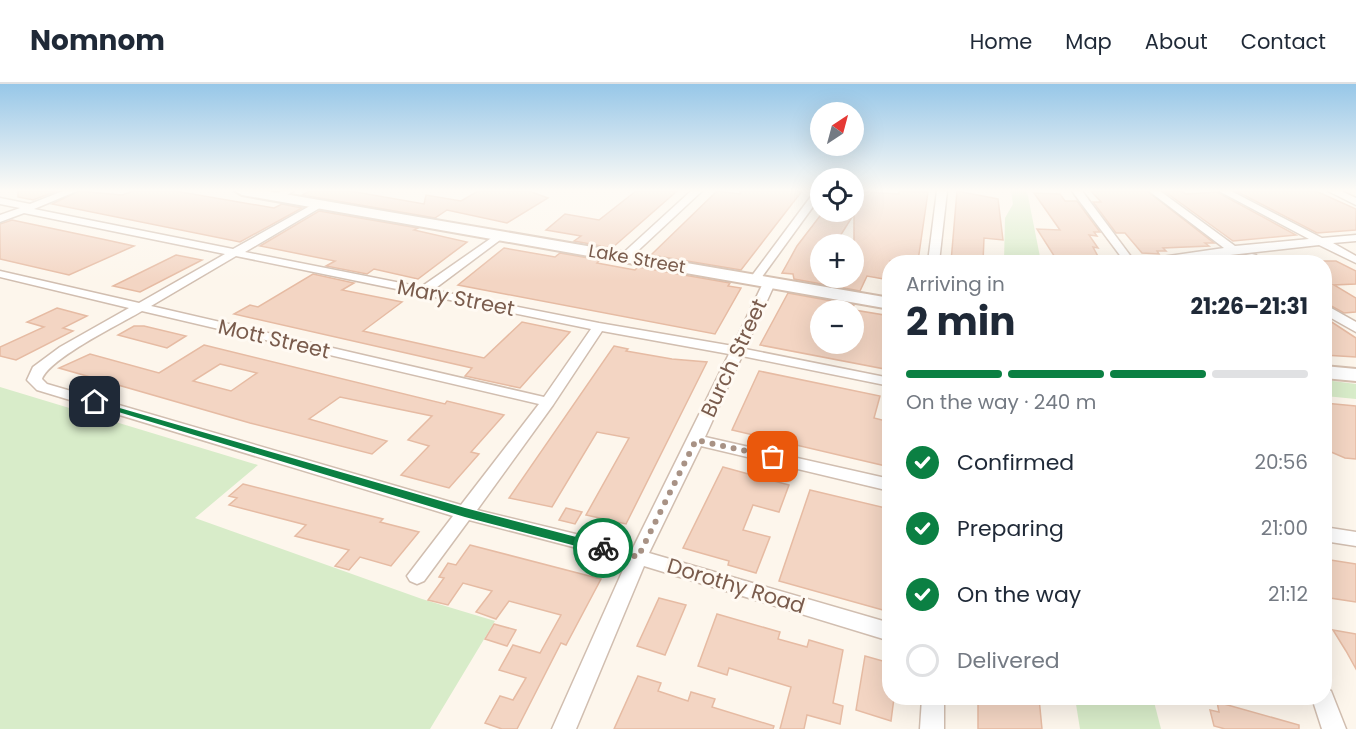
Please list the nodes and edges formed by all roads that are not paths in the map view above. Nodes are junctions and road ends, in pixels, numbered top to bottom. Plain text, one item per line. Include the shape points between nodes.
1 (86, 221) edge
2 (289, 221) edge
3 (419, 221) edge
4 (665, 221) edge
5 (800, 221) edge
6 (938, 221) edge
7 (1099, 221) edge
8 (1194, 221) edge
9 (1282, 221) edge
10 (500, 235) junction
11 (1356, 238) edge
12 (1319, 240) junction
13 (1356, 247) edge
14 (1334, 248) junction
15 (1232, 250) junction
16 (231, 253) junction
17 (934, 255) edge
18 (1125, 255) edge
19 (1197, 255) edge
20 (1240, 255) edge
21 (1283, 255) edge
22 (626, 257) junction
23 (1356, 260) edge
24 (0, 274) edge
25 (762, 280) junction
26 (424, 291) junction
27 (882, 302) edge
28 (140, 306) junction
29 (1332, 313) edge
30 (599, 327) junction
31 (1356, 328) edge
32 (737, 351) junction
33 (1332, 373) edge
34 (1356, 375) edge
35 (882, 380) edge
36 (548, 402) junction
37 (696, 440) junction
38 (882, 483) edge
39 (465, 513) junction
40 (1332, 535) edge
41 (1356, 539) edge
42 (638, 557) junction
43 (417, 576) dead end
44 (882, 630) edge
45 (933, 705) edge
46 (1325, 705) edge
47 (564, 729) edge
48 (932, 729) edge
49 (1334, 729) edge

1 - 16 street, Mary Street
2 - 16 street
3 - 10 main road, Lake Street
4 - 22 street
5 - 25 street, Burch Street
6 - 17 street
7 - 18 street
8 - 15 street
9 - 12 street
10 - 22 main road, Lake Street
10 - 26 street
11 - 12 street
12 - 14 street
12 - 15 street
13 - 14 street
14 - 21 street
14 - 23 street
15 - 19 street
15 - 20 street
16 - 26 street, Mary Street
16 - 28 street
22 - 25 main road, Lake Street
24 - 28 street, Mott Street
25 - 27 main road, Lake Street
25 - 32 street, Burch Street
26 - 30 street, Mary Street
28 - 36 street, Mott Street
28 - 39 street, Dorothy Road via 45,363 33,378 42,387
29 - 31 street
30 - 32 street, Mary Street
30 - 36 street
32 - 35 street, Mary Street
32 - 37 street, Burch Street
33 - 34 main road
36 - 39 street
37 - 38 street
37 - 42 street, Burch Street
39 - 42 street, Dorothy Road
39 - 43 street
40 - 41 street
42 - 44 street, Dorothy Road
42 - 47 street, Burch Street
45 - 48 street
46 - 49 street

